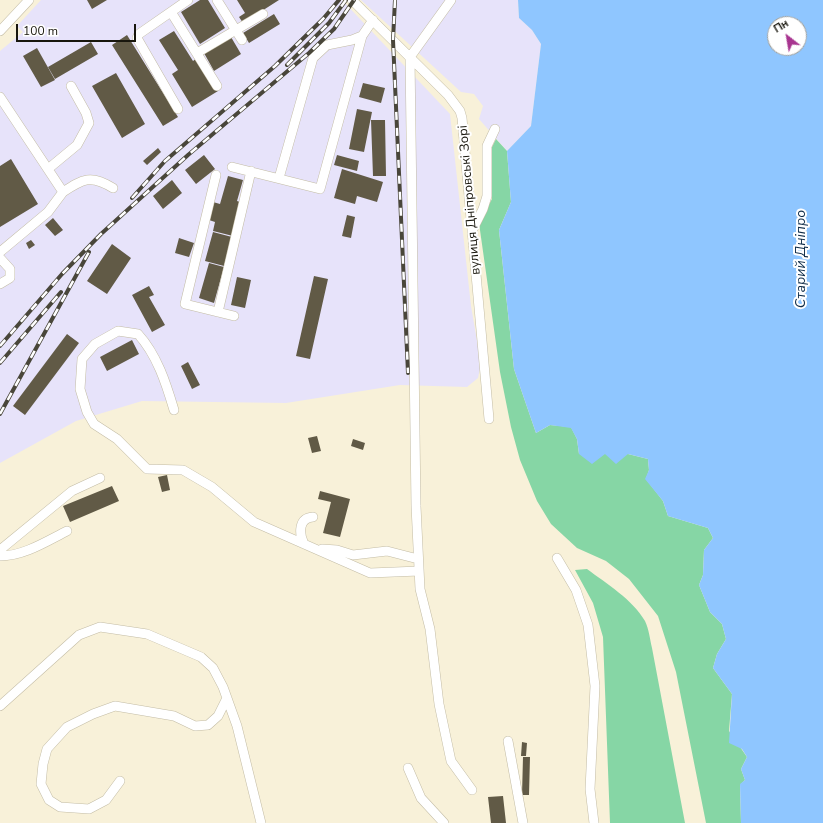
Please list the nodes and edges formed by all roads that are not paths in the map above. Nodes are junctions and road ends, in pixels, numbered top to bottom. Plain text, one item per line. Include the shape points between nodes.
1 (29, 0) edge
2 (188, 0) edge
3 (217, 0) edge
4 (352, 0) edge
5 (451, 0) edge
6 (171, 12) junction
7 (263, 14) dead end
8 (372, 20) junction
9 (236, 30) junction
10 (0, 31) edge
11 (362, 36) junction
12 (242, 40) dead end
13 (196, 53) junction
14 (410, 57) junction
15 (71, 86) dead end
16 (217, 86) dead end
17 (0, 97) edge
18 (178, 109) dead end
19 (495, 129) dead end
20 (232, 167) dead end
21 (48, 169) junction
22 (251, 171) junction
23 (216, 175) dead end
24 (279, 178) junction
25 (113, 188) dead end
26 (63, 192) junction
27 (472, 231) junction
28 (0, 252) edge
29 (0, 258) edge
30 (0, 284) edge
31 (218, 312) junction
32 (234, 316) dead end
33 (174, 410) dead end
34 (489, 419) dead end
35 (100, 478) dead end
36 (313, 518) dead end
37 (67, 531) dead end
38 (304, 544) junction
39 (314, 548) junction
40 (0, 550) edge
41 (0, 556) edge
42 (557, 558) dead end
43 (418, 559) junction
44 (419, 571) junction
45 (227, 698) junction
46 (0, 706) edge
47 (508, 741) dead end
48 (408, 768) dead end
49 (120, 781) dead end
50 (472, 790) dead end
51 (261, 823) edge
52 (444, 823) edge
53 (523, 823) edge
54 (594, 823) edge

1 - 10 street
2 - 6 street
3 - 9 street
4 - 8 street, вулиця Дніпровські Зорі
5 - 14 street
6 - 13 street
6 - 18 street via 137,38
7 - 9 street
8 - 11 street
8 - 14 street, вулиця Дніпровські Зорі
9 - 12 street
9 - 13 street
11 - 24 street via 327,45 313,58
11 - 24 street via 320,189
13 - 16 street
14 - 27 street, вулиця Дніпровські Зорі via 448,95 460,111
14 - 43 street
15 - 21 street via 89,123 78,144
17 - 21 street
19 - 27 street via 487,146 487,196
20 - 22 street
21 - 26 street
22 - 24 street
22 - 31 street
23 - 31 street via 185,304
25 - 26 street via 93,178 79,182
26 - 28 street via 48,212
27 - 34 street, вулиця Дніпровські Зорі
29 - 30 street via 10,269 10,278
31 - 32 street
33 - 38 street via 166,382 148,346 138,334 118,331 95,344 82,359 80,389 86,412 94,424 117,438 147,469 183,470 212,487 254,522
35 - 40 street via 72,491
36 - 38 street via 308,518 300,528
37 - 41 street via 37,546 8,556
38 - 39 street
39 - 43 street via 338,550 353,555 387,551
39 - 44 street via 370,573
42 - 54 street via 576,590 588,625 595,686 590,789
43 - 44 street
44 - 50 street via 420,589 430,629 439,704 451,761
45 - 46 street via 213,668 201,657 148,634 100,627 79,635
45 - 49 street via 218,716 208,725 195,726 174,716 116,706 67,727 47,749 41,784 49,800 60,807 89,809 106,800
45 - 51 street via 237,726
47 - 53 street
48 - 52 street via 421,798

